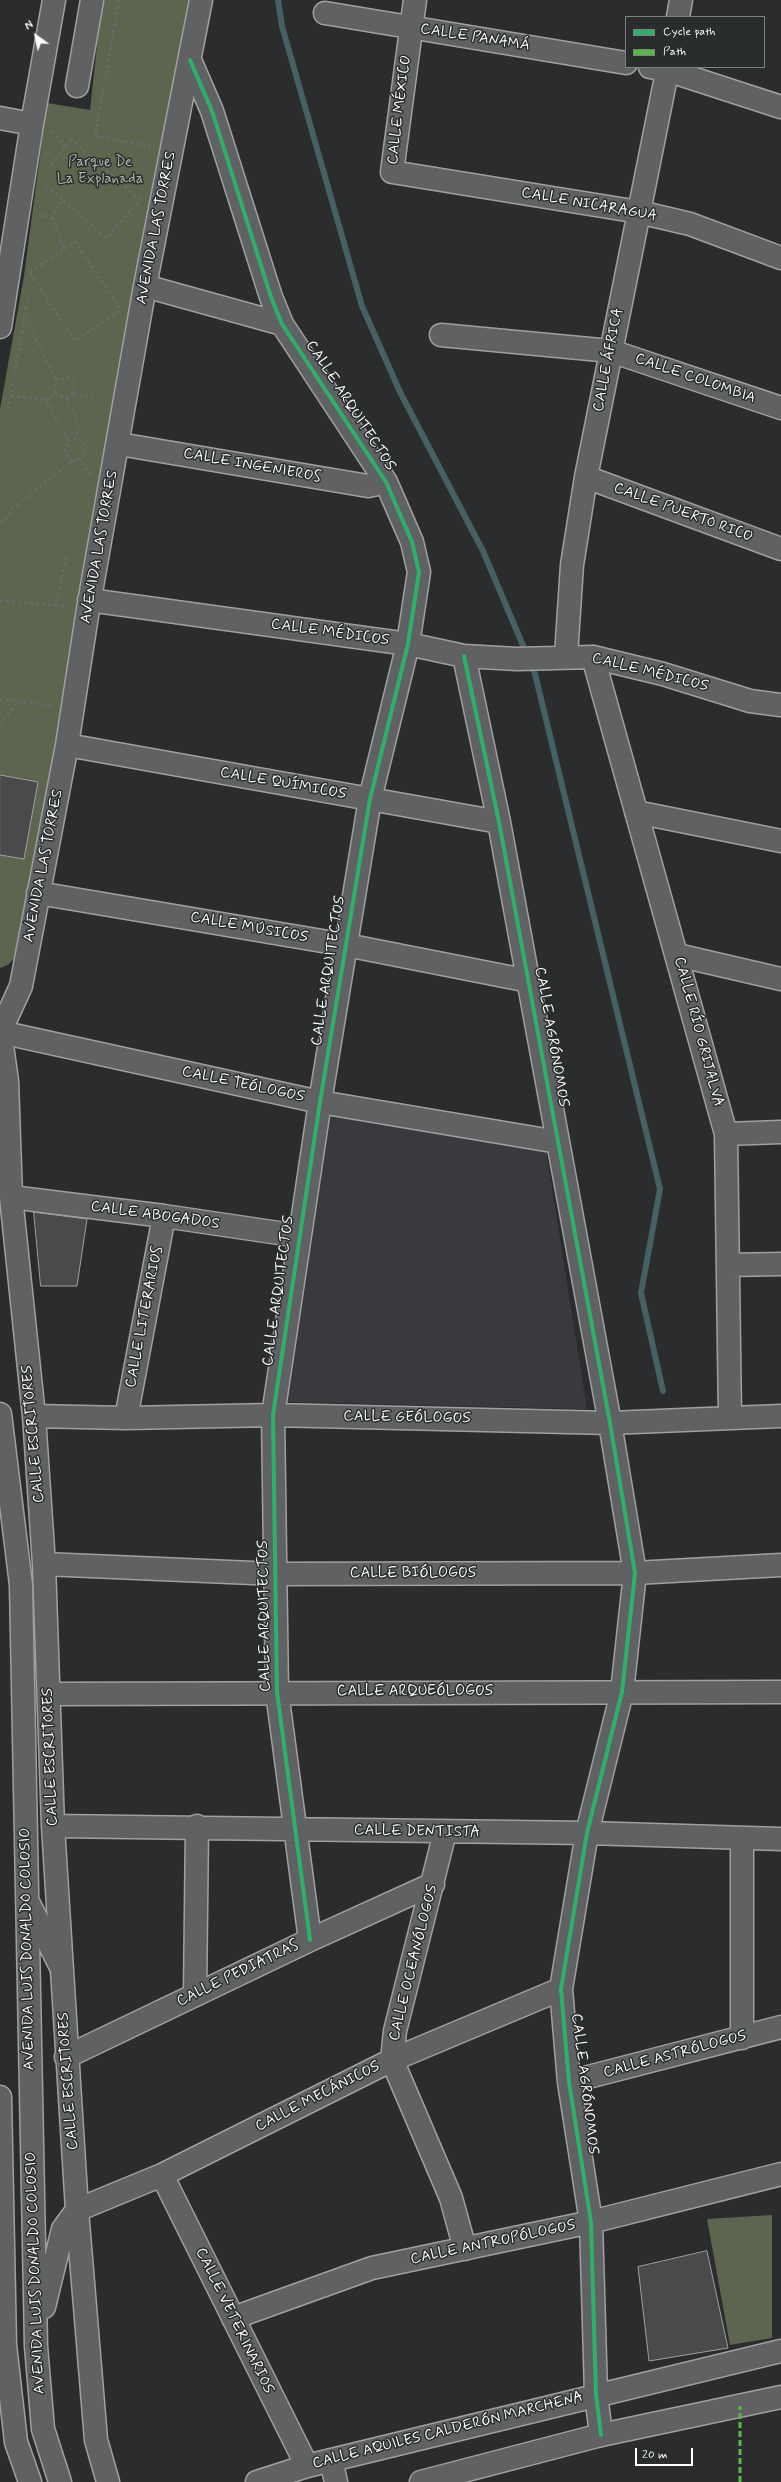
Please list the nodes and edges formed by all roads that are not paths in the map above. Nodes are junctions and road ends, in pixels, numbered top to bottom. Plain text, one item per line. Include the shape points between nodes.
1 (54, 0) edge
2 (92, 0) edge
3 (201, 0) edge
4 (415, 0) edge
5 (682, 0) edge
6 (324, 13) dead end
7 (678, 16) edge
8 (410, 27) junction
9 (190, 60) junction
10 (625, 63) edge
11 (662, 68) edge
12 (77, 86) dead end
13 (781, 107) edge
14 (0, 118) edge
15 (40, 126) junction
16 (392, 172) joint
17 (639, 212) junction
18 (781, 258) edge
19 (17, 274) edge
20 (145, 286) junction
21 (282, 324) junction
22 (0, 327) edge
23 (441, 335) dead end
24 (611, 351) junction
25 (781, 408) edge
26 (119, 444) junction
27 (586, 477) junction
28 (386, 482) junction
29 (781, 549) edge
30 (90, 600) junction
31 (408, 644) junction
32 (464, 656) junction
33 (566, 656) junction
34 (593, 657) junction
35 (781, 705) edge
36 (67, 745) junction
37 (370, 799) junction
38 (636, 812) junction
39 (499, 822) junction
40 (781, 841) edge
41 (38, 893) junction
42 (346, 945) junction
43 (677, 956) junction
44 (781, 979) edge
45 (529, 981) junction
46 (10, 988) edge
47 (0, 1031) edge
48 (320, 1102) junction
49 (781, 1132) edge
50 (726, 1134) junction
51 (558, 1142) junction
52 (11, 1197) junction
53 (164, 1216) junction
54 (299, 1236) junction
55 (781, 1264) edge
56 (728, 1265) junction
57 (0, 1414) edge
58 (274, 1415) junction
59 (34, 1416) junction
60 (781, 1416) edge
61 (126, 1418) junction
62 (730, 1418) junction
63 (610, 1423) junction
64 (44, 1564) junction
65 (781, 1565) edge
66 (635, 1573) junction
67 (276, 1574) junction
68 (277, 1692) junction
69 (622, 1692) junction
70 (781, 1692) edge
71 (49, 1694) junction
72 (53, 1826) junction
73 (197, 1826) junction
74 (294, 1830) junction
75 (445, 1832) junction
76 (587, 1833) junction
77 (742, 1839) junction
78 (781, 1839) edge
79 (433, 1884) junction
80 (27, 1899) junction
81 (310, 1940) junction
82 (61, 1967) junction
83 (561, 1989) junction
84 (195, 1995) junction
85 (781, 2027) edge
86 (742, 2038) junction
87 (66, 2057) junction
88 (392, 2060) junction
89 (569, 2082) junction
90 (0, 2097) edge
91 (781, 2174) edge
92 (162, 2176) junction
93 (77, 2210) junction
94 (591, 2222) junction
95 (465, 2249) junction
96 (233, 2318) junction
97 (2, 2341) edge
98 (36, 2346) junction
99 (781, 2351) edge
100 (596, 2394) junction
101 (781, 2397) edge
102 (602, 2435) junction
103 (331, 2460) junction
104 (306, 2466) junction
105 (30, 2482) edge
106 (60, 2482) edge
107 (108, 2482) edge
108 (257, 2482) edge
109 (336, 2482) edge
110 (421, 2482) edge

1 - 15 street
2 - 12 street
3 - 9 street, AVENIDA LAS TORRES
4 - 8 street, CALLE MÉXICO
5 - 7 street
6 - 8 street, CALLE PANAMÁ
8 - 10 street, CALLE PANAMÁ
8 - 16 street, CALLE MÉXICO
9 - 20 street, AVENIDA LAS TORRES
9 - 21 street, CALLE ARQUITECTOS via 212,111 271,297
11 - 13 street
11 - 17 street, CALLE ÁFRICA
14 - 15 street
15 - 19 street
16 - 17 street, CALLE NICARAGUA
17 - 18 street, CALLE NICARAGUA via 690,224
17 - 24 street, CALLE ÁFRICA
19 - 22 street
20 - 21 street
20 - 26 street, AVENIDA LAS TORRES
21 - 28 street, CALLE ARQUITECTOS
23 - 24 street, CALLE COLOMBIA
24 - 25 street, CALLE COLOMBIA
24 - 27 street, CALLE ÁFRICA
26 - 28 street, CALLE INGENIEROS via 368,486
26 - 30 street, AVENIDA LAS TORRES
27 - 29 street, CALLE PUERTO RICO
27 - 33 street, CALLE ÁFRICA via 572,565
28 - 31 street, CALLE ARQUITECTOS via 412,542 419,572
30 - 31 street, CALLE MÉDICOS
30 - 36 street, AVENIDA LAS TORRES
31 - 32 street, CALLE MÉDICOS
31 - 37 street, CALLE ARQUITECTOS
32 - 33 street, CALLE MÉDICOS via 517,659
32 - 39 street, CALLE AGRÓNOMOS
33 - 34 street, CALLE MÉDICOS
34 - 35 street, CALLE MÉDICOS via 663,674 750,701
34 - 38 street, CALLE RÍO GRIJALVA
36 - 37 street, CALLE QUÍMICOS
36 - 41 street, AVENIDA LAS TORRES
37 - 39 street, CALLE QUÍMICOS
37 - 42 street, CALLE ARQUITECTOS
38 - 40 street
38 - 43 street, CALLE RÍO GRIJALVA
39 - 45 street, CALLE AGRÓNOMOS
41 - 42 street, CALLE MÚSICOS
41 - 46 street, AVENIDA LAS TORRES
42 - 45 street, CALLE MÚSICOS
42 - 48 street, CALLE ARQUITECTOS
43 - 44 street
43 - 50 street, CALLE RÍO GRIJALVA
45 - 51 street, CALLE AGRÓNOMOS
46 - 47 street, AVENIDA LAS TORRES
47 - 48 street, CALLE TEÓLOGOS
47 - 52 street, CALLE ESCRITORES via 7,1081
48 - 51 street, CALLE TEÓLOGOS
48 - 54 street, CALLE ARQUITECTOS
49 - 50 street
50 - 56 street, CALLE RÍO GRIJALVA
51 - 63 street, CALLE AGRÓNOMOS
52 - 53 street, CALLE ABOGADOS
52 - 59 street, CALLE ESCRITORES
53 - 54 street, CALLE ABOGADOS
53 - 61 street, CALLE LITERARIOS
54 - 58 street, CALLE ARQUITECTOS
55 - 56 street
56 - 62 street, CALLE RÍO GRIJALVA
57 - 80 street, AVENIDA LUIS DONALDO COLOSIO via 21,1585
58 - 61 street, CALLE GEÓLOGOS
58 - 63 street, CALLE GEÓLOGOS
58 - 67 street, CALLE ARQUITECTOS
59 - 61 street, CALLE GEÓLOGOS
59 - 64 street, CALLE ESCRITORES
60 - 62 street, CALLE GEÓLOGOS
62 - 63 street, CALLE GEÓLOGOS
63 - 66 street, CALLE AGRÓNOMOS
64 - 67 street, CALLE BIÓLOGOS
64 - 71 street, CALLE ESCRITORES
65 - 66 street, CALLE BIÓLOGOS
66 - 67 street, CALLE BIÓLOGOS
66 - 69 street, CALLE AGRÓNOMOS
67 - 68 street, CALLE ARQUITECTOS
68 - 69 street, CALLE ARQUEÓLOGOS
68 - 71 street, CALLE ARQUEÓLOGOS
68 - 74 street, CALLE ARQUITECTOS
69 - 70 street, CALLE ARQUEÓLOGOS
69 - 76 street, CALLE AGRÓNOMOS
71 - 72 street, CALLE ESCRITORES
72 - 73 street, CALLE DENTISTA
72 - 82 street, CALLE ESCRITORES
73 - 74 street, CALLE DENTISTA
73 - 84 street
74 - 75 street, CALLE DENTISTA
74 - 81 street, CALLE ARQUITECTOS
75 - 76 street, CALLE DENTISTA
75 - 79 street, CALLE OCEANÓLOGOS
76 - 77 street, CALLE DENTISTA
76 - 83 street, CALLE AGRÓNOMOS
77 - 78 street, CALLE DENTISTA
77 - 86 street
79 - 81 street, CALLE PEDIATRAS
79 - 88 street, CALLE OCEANÓLOGOS via 395,2031
80 - 82 street
80 - 98 street, AVENIDA LUIS DONALDO COLOSIO
81 - 84 street, CALLE PEDIATRAS
82 - 87 street, CALLE ESCRITORES
83 - 88 street, CALLE MECÁNICOS
83 - 89 street, CALLE AGRÓNOMOS
84 - 87 street, CALLE PEDIATRAS
85 - 86 street, CALLE ASTRÓLOGOS
86 - 89 street, CALLE ASTRÓLOGOS
87 - 93 street, CALLE ESCRITORES
88 - 92 street, CALLE MECÁNICOS
88 - 95 street, CALLE OCEANÓLOGOS via 451,2198
89 - 94 street, CALLE AGRÓNOMOS
90 - 97 street, AVENIDA LUIS DONALDO COLOSIO
91 - 94 street, CALLE ANTROPÓLOGOS
92 - 93 street, CALLE MECÁNICOS
92 - 96 street, CALLE VETERINARIOS
93 - 98 street via 63,2229 52,2267
93 - 107 street, CALLE ESCRITORES via 96,2440
94 - 95 street, CALLE ANTROPÓLOGOS
94 - 100 street, CALLE AGRÓNOMOS
95 - 96 street, CALLE ANTROPÓLOGOS via 372,2268
96 - 104 street, CALLE VETERINARIOS
97 - 105 street, AVENIDA LUIS DONALDO COLOSIO via 16,2442
98 - 106 street, AVENIDA LUIS DONALDO COLOSIO via 43,2430
99 - 100 street, CALLE AQUILES CALDERÓN MARCHENA
100 - 102 street, CALLE AGRÓNOMOS
100 - 103 street, CALLE AQUILES CALDERÓN MARCHENA
101 - 102 street
102 - 110 street
103 - 104 street, CALLE AQUILES CALDERÓN MARCHENA
103 - 109 street
104 - 108 street, CALLE AQUILES CALDERÓN MARCHENA

